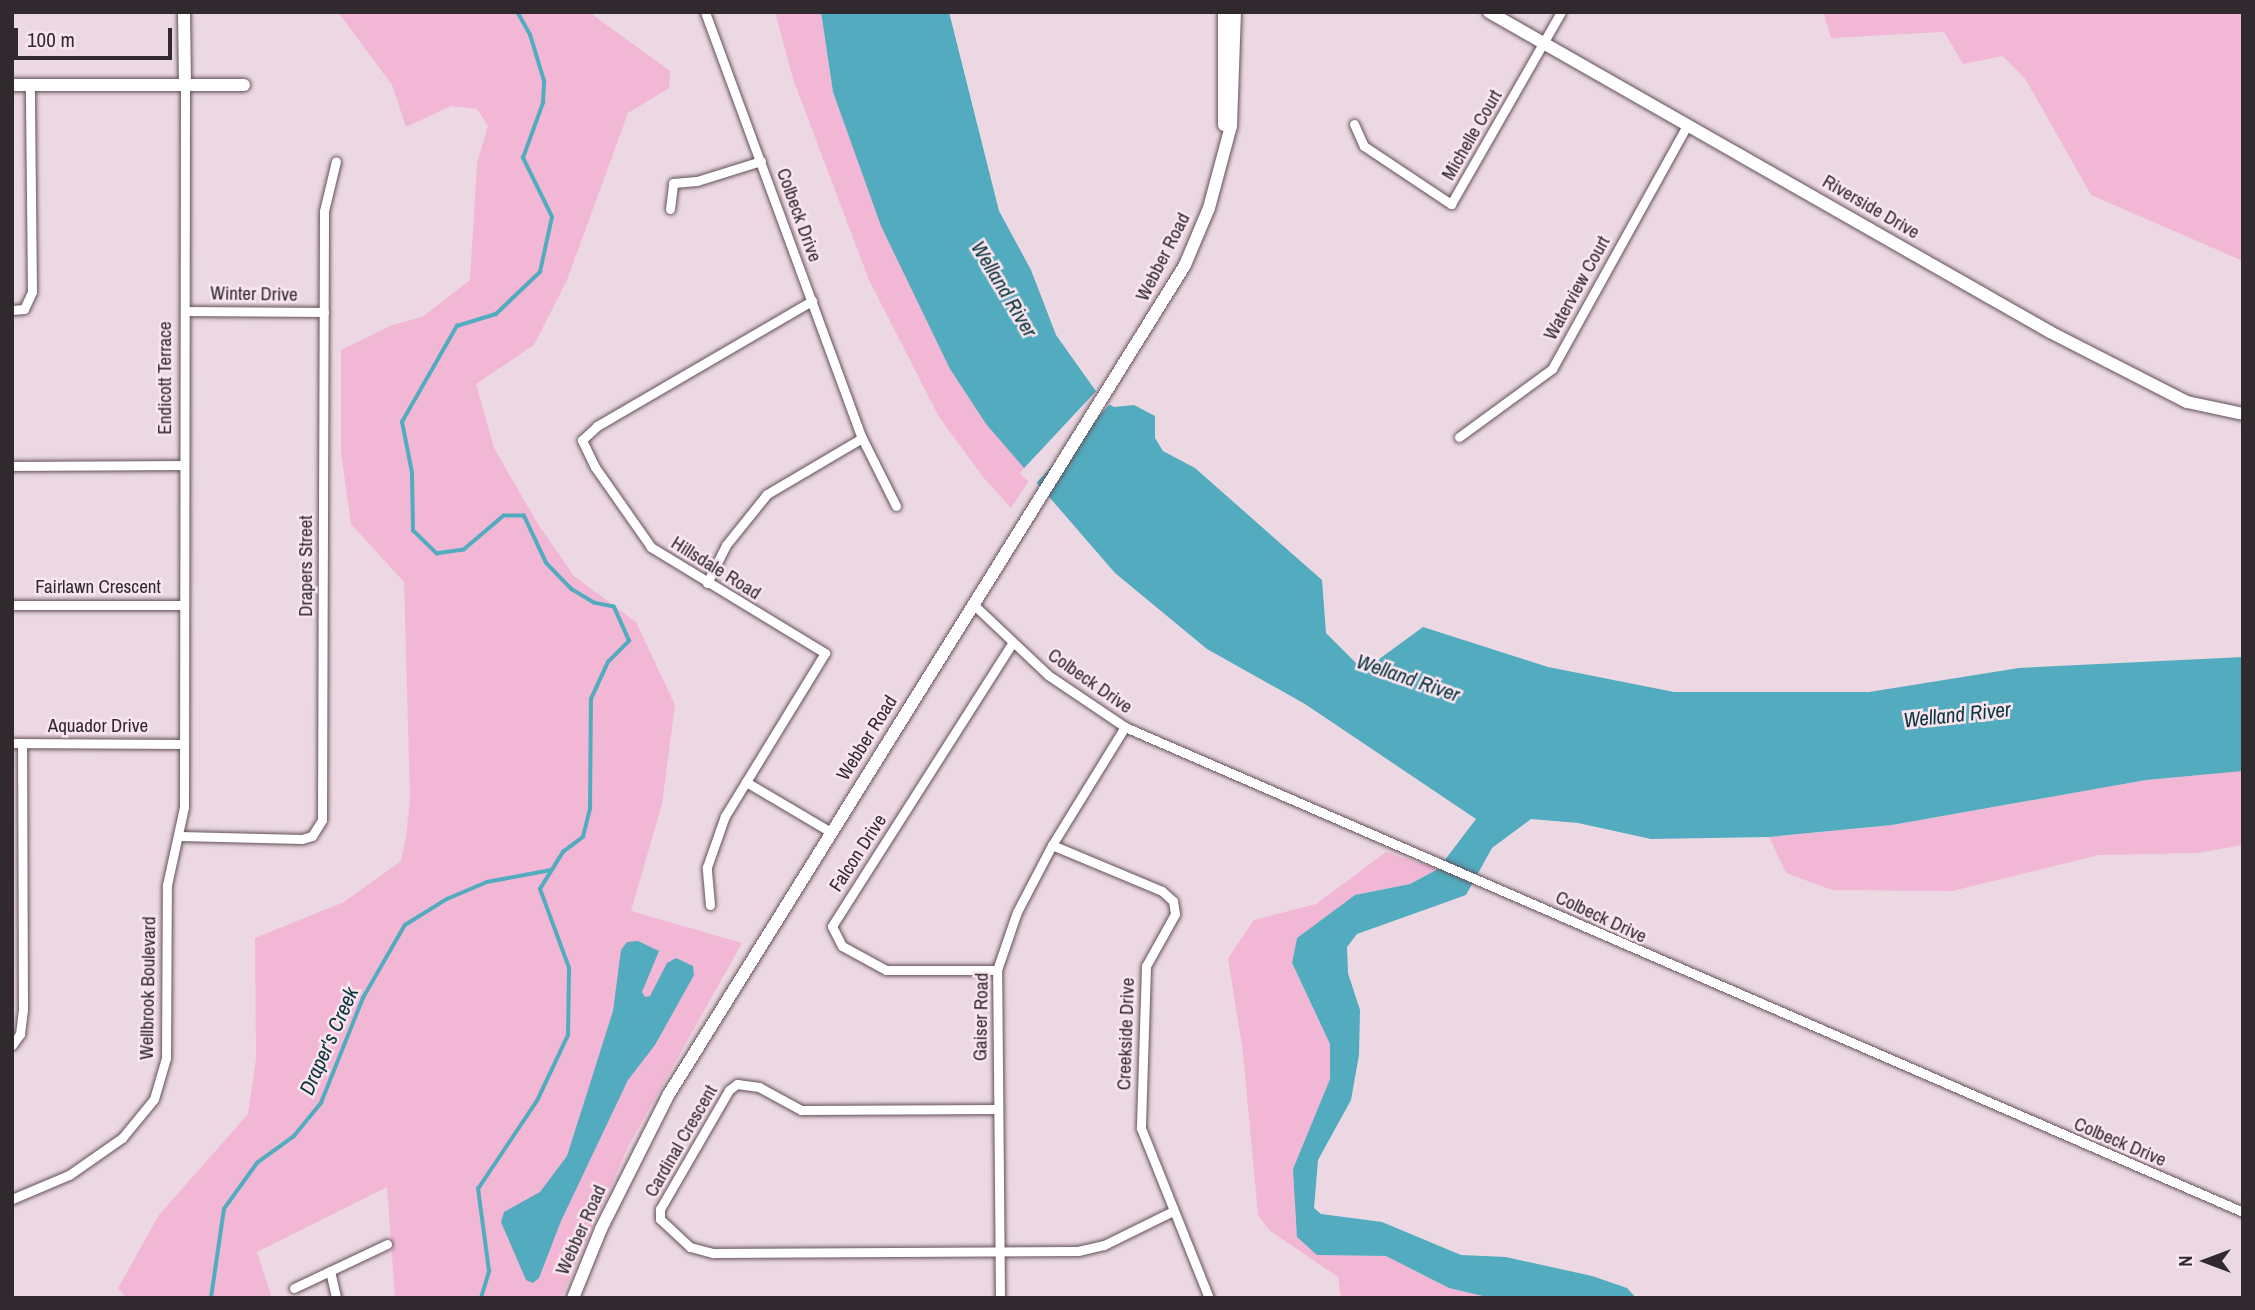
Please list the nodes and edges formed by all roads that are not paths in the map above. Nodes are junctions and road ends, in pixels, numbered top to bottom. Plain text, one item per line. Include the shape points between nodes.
1 (184, 12) edge
2 (705, 12) edge
3 (1224, 12) edge
4 (1235, 12) edge
5 (1489, 12) edge
6 (1560, 12) edge
7 (1544, 42) junction
8 (12, 85) edge
9 (30, 85) junction
10 (185, 85) junction
11 (244, 85) dead end
12 (1354, 124) dead end
13 (1688, 124) junction
14 (336, 161) dead end
15 (761, 161) junction
16 (1209, 208) junction
17 (670, 209) dead end
18 (812, 301) junction
19 (12, 310) edge
20 (184, 311) junction
21 (324, 312) junction
22 (2243, 414) edge
23 (1459, 437) dead end
24 (862, 439) junction
25 (184, 465) junction
26 (12, 466) edge
27 (896, 506) dead end
28 (707, 583) junction
29 (12, 605) edge
30 (184, 605) junction
31 (974, 606) junction
32 (1011, 645) junction
33 (1125, 727) junction
34 (17, 743) edge
35 (184, 744) junction
36 (746, 782) junction
37 (831, 832) junction
38 (180, 836) junction
39 (1052, 845) junction
40 (710, 905) dead end
41 (997, 970) junction
42 (12, 1045) edge
43 (998, 1109) junction
44 (12, 1199) edge
45 (1174, 1210) junction
46 (2243, 1212) edge
47 (387, 1244) dead end
48 (999, 1250) junction
49 (330, 1271) junction
50 (294, 1288) dead end
51 (336, 1298) edge
52 (573, 1298) edge
53 (1000, 1298) edge
54 (1209, 1298) edge

1 - 10 main road, Endicott Terrace
2 - 15 street, Colbeck Drive
3 - 16 main road, Webber Road via 1224,121
4 - 16 main road, Webber Road via 1231,126
5 - 7 main road, Riverside Drive
6 - 7 street
7 - 12 street, Michelle Court via 1451,204 1364,146
7 - 13 main road, Riverside Drive
8 - 9 main road
9 - 10 main road
9 - 19 street via 32,292 24,309
10 - 11 main road
10 - 20 street, Endicott Terrace
13 - 22 main road, Riverside Drive via 2050,332 2187,402
13 - 23 street, Waterview Court via 1552,369
14 - 21 street, Drapers Street via 324,211
15 - 17 street via 697,181 673,183
15 - 18 street, Colbeck Drive
16 - 31 main road, Webber Road via 1185,265
18 - 24 street, Colbeck Drive
18 - 28 street, Hillsdale Road via 586,433 583,440 595,467 651,547
20 - 21 street, Winter Drive
20 - 25 street, Endicott Terrace
21 - 38 street, Drapers Street via 322,820 312,836 302,839
24 - 27 street, Colbeck Drive
24 - 28 street via 766,495 726,545
25 - 26 street
25 - 30 street, Endicott Terrace
28 - 36 street, Hillsdale Road via 825,653
29 - 30 street, Fairlawn Crescent
30 - 35 street, Endicott Terrace
31 - 32 street, Colbeck Drive
31 - 37 main road, Webber Road
32 - 33 street, Colbeck Drive
32 - 41 street, Falcon Drive via 832,926 842,946 886,970
33 - 39 street, Gaiser Road
33 - 46 street, Colbeck Drive
34 - 35 street, Aquador Drive
34 - 42 street via 23,1009 20,1034
35 - 38 street, Wellbrook Boulevard
36 - 37 street
36 - 40 street, Hillsdale Road via 710,852 706,878
37 - 52 main road, Webber Road via 662,1105
38 - 44 street, Wellbrook Boulevard via 167,885 166,1058 154,1099 122,1138 86,1164
39 - 41 street, Gaiser Road via 1017,912
39 - 45 street, Creekside Drive via 1162,891 1173,901 1175,914 1146,966 1141,1128
41 - 43 street, Gaiser Road
43 - 48 street, Gaiser Road
43 - 48 street, Cardinal Crescent via 801,1111 759,1087 737,1084 729,1090 667,1197 660,1219 690,1247 713,1253
45 - 48 street via 1092,1249
45 - 54 street, Creekside Drive
47 - 49 street
48 - 53 street, Gaiser Road
49 - 50 street
49 - 51 street

